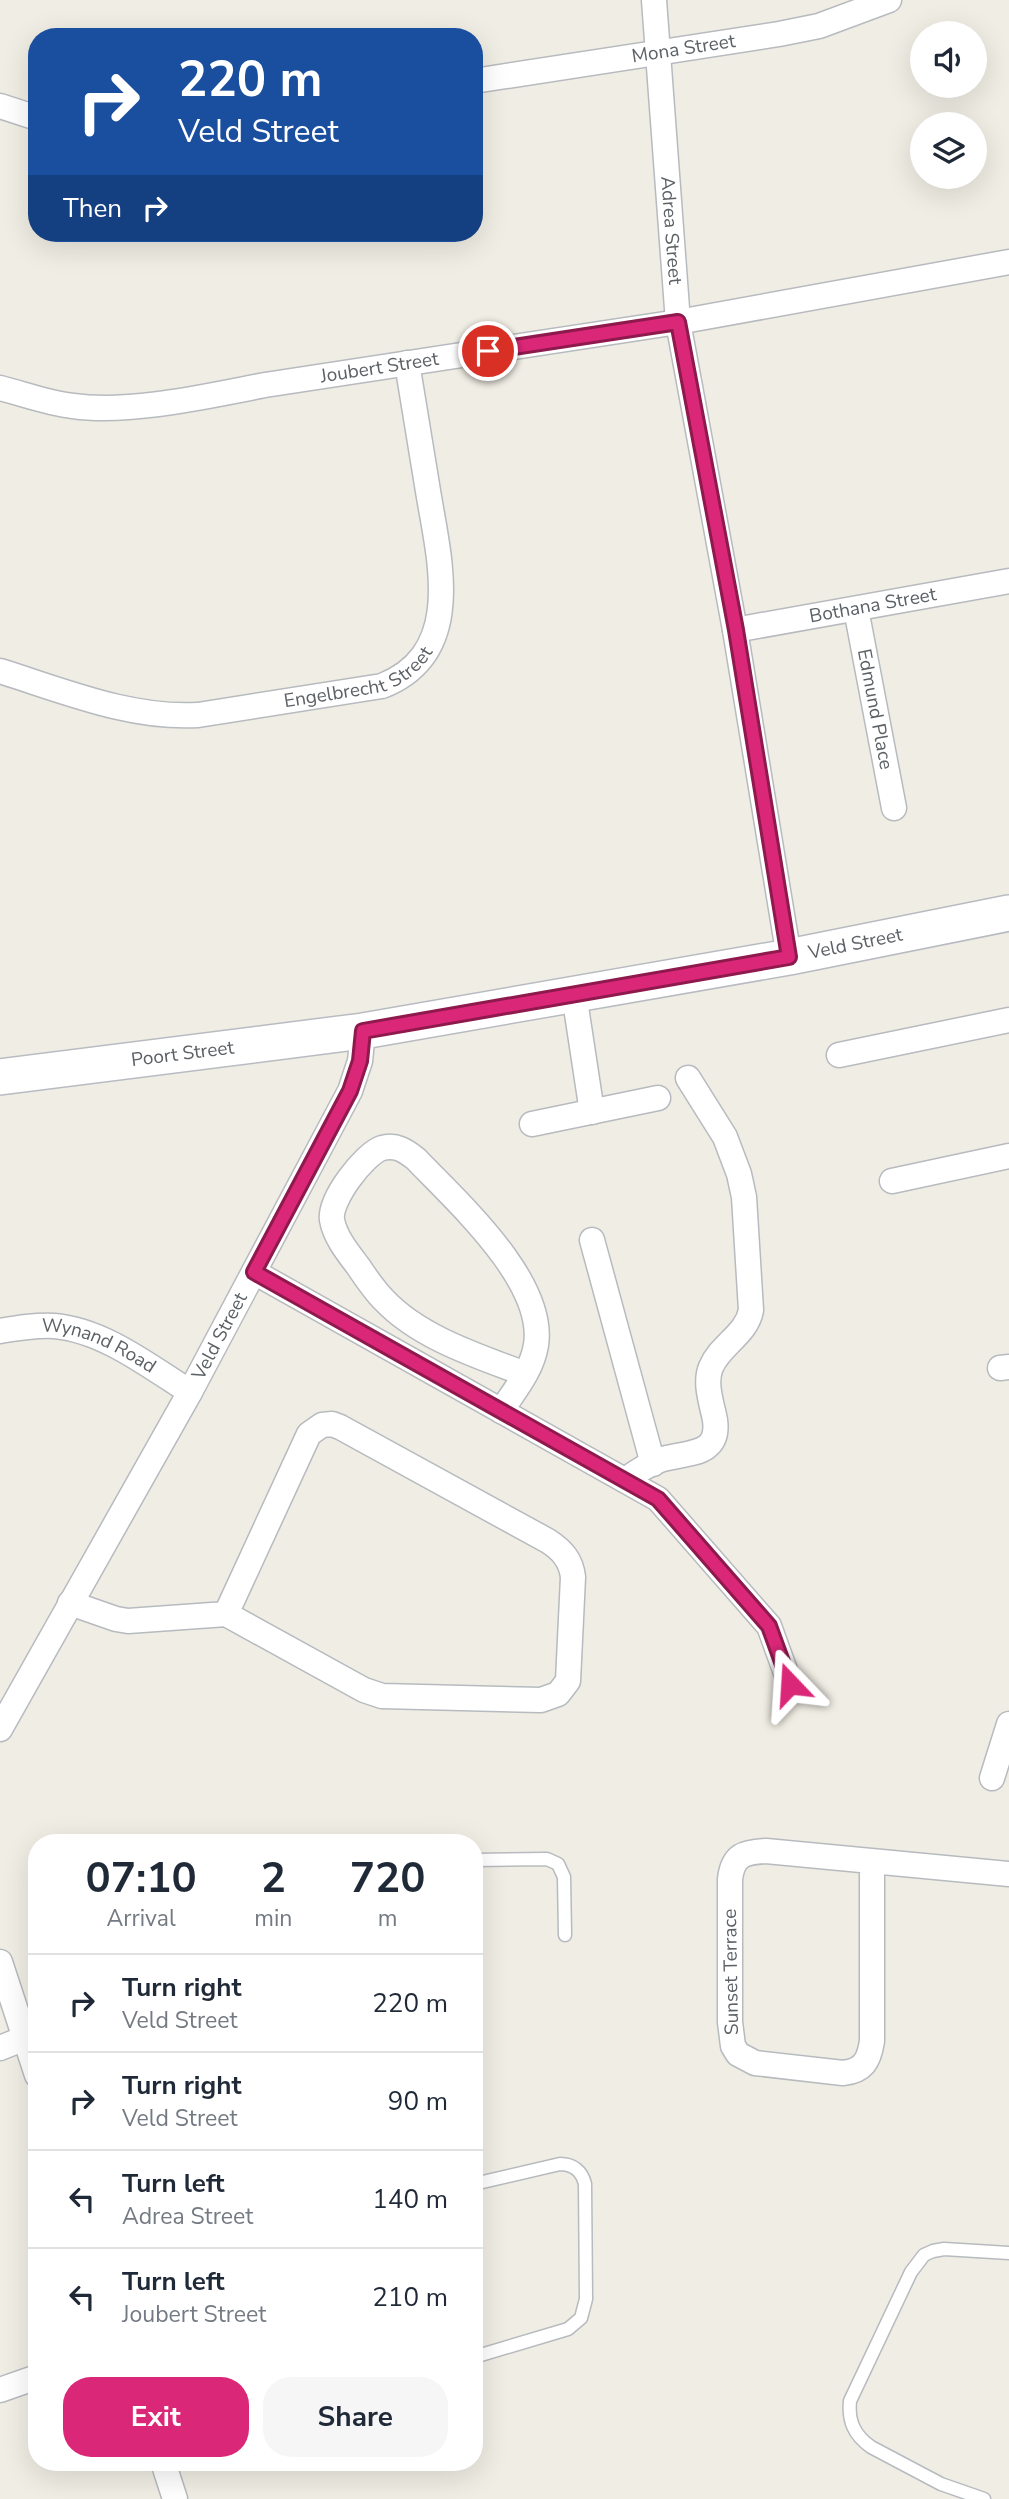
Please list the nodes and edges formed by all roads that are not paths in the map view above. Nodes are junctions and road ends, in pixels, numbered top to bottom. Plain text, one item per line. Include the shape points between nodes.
1 (654, 0) edge
2 (889, 0) edge
3 (657, 52) junction
4 (483, 80) edge
5 (0, 106) edge
6 (28, 115) edge
7 (1009, 262) edge
8 (678, 322) junction
9 (407, 363) junction
10 (0, 388) edge
11 (1009, 581) edge
12 (856, 608) junction
13 (736, 630) junction
14 (0, 671) edge
15 (894, 808) dead end
16 (1009, 912) edge
17 (789, 957) junction
18 (574, 994) junction
19 (1009, 1020) edge
20 (363, 1031) junction
21 (839, 1055) dead end
22 (0, 1077) edge
23 (688, 1078) dead end
24 (657, 1098) dead end
25 (592, 1112) junction
26 (532, 1125) dead end
27 (1009, 1156) edge
28 (892, 1181) dead end
29 (592, 1240) dead end
30 (254, 1272) junction
31 (0, 1331) edge
32 (525, 1374) junction
33 (190, 1392) junction
34 (501, 1411) junction
35 (653, 1464) junction
36 (625, 1480) junction
37 (70, 1603) junction
38 (226, 1614) junction
39 (790, 1684) dead end
40 (1009, 1724) edge
41 (0, 1729) edge
42 (992, 1778) dead end
43 (483, 1860) edge
44 (872, 1861) junction
45 (1009, 1874) edge
46 (565, 1935) dead end
47 (0, 1962) edge
48 (25, 2038) junction
49 (0, 2048) edge
50 (28, 2048) edge
51 (483, 2182) edge
52 (1009, 2253) edge
53 (483, 2354) edge
54 (28, 2380) edge
55 (0, 2390) edge
56 (166, 2471) edge
57 (176, 2499) edge
58 (984, 2499) edge

1 - 3 street, Adrea Street
2 - 3 street, Mona Street via 819,26
3 - 4 street, Mona Street
3 - 8 street, Adrea Street
5 - 6 street
7 - 8 street, Joubert Street
8 - 9 street, Joubert Street
8 - 13 street, Adrea Street
9 - 10 street, Joubert Street via 121,407 74,406
9 - 14 street, Engelbrecht Street via 443,589 436,629 421,658 404,675 382,685 180,717 117,707
11 - 12 street, Bothana Street
12 - 13 street, Bothana Street
12 - 15 street, Edmund Place
13 - 17 street, Adrea Street
16 - 17 street, Veld Street
17 - 18 street, Veld Street
18 - 20 street, Veld Street
18 - 25 street
19 - 21 street
20 - 22 street, Poort Street
20 - 30 street, Veld Street via 350,1091
23 - 35 street via 725,1137 739,1174 751,1310 744,1327 711,1365 708,1383 716,1429 711,1444
24 - 25 street
25 - 26 street
27 - 28 street
29 - 35 street
30 - 33 street, Veld Street
30 - 34 street
31 - 33 street, Wynand Road via 56,1326 89,1335
32 - 32 street via 536,1345 535,1317 497,1245 409,1153 392,1147 376,1151 350,1178 333,1205 332,1219 346,1250 377,1293 406,1320
32 - 34 street
33 - 37 street, Veld Street
34 - 36 street
35 - 36 street
36 - 39 street via 662,1503 764,1619
37 - 38 street via 128,1621
37 - 41 street, Veld Street
38 - 38 street via 373,1694 541,1700 558,1694 568,1681 572,1570 565,1555 548,1541 340,1427 322,1425 309,1434 302,1447
40 - 42 street
43 - 46 lane via 547,1859 558,1864 564,1877
44 - 44 street, Sunset Terrace via 766,1851 747,1853 735,1861 730,1879 730,2022 733,2046 744,2059 843,2073 855,2071 867,2061 872,2041
44 - 45 street, Sunset Terrace
47 - 48 street
48 - 49 street
48 - 50 street
51 - 53 lane via 560,2164 581,2173 585,2183 586,2299 581,2318 568,2329
52 - 58 lane via 944,2249 925,2255 911,2272 849,2409 854,2430 871,2447 941,2484
54 - 55 street
56 - 57 street

